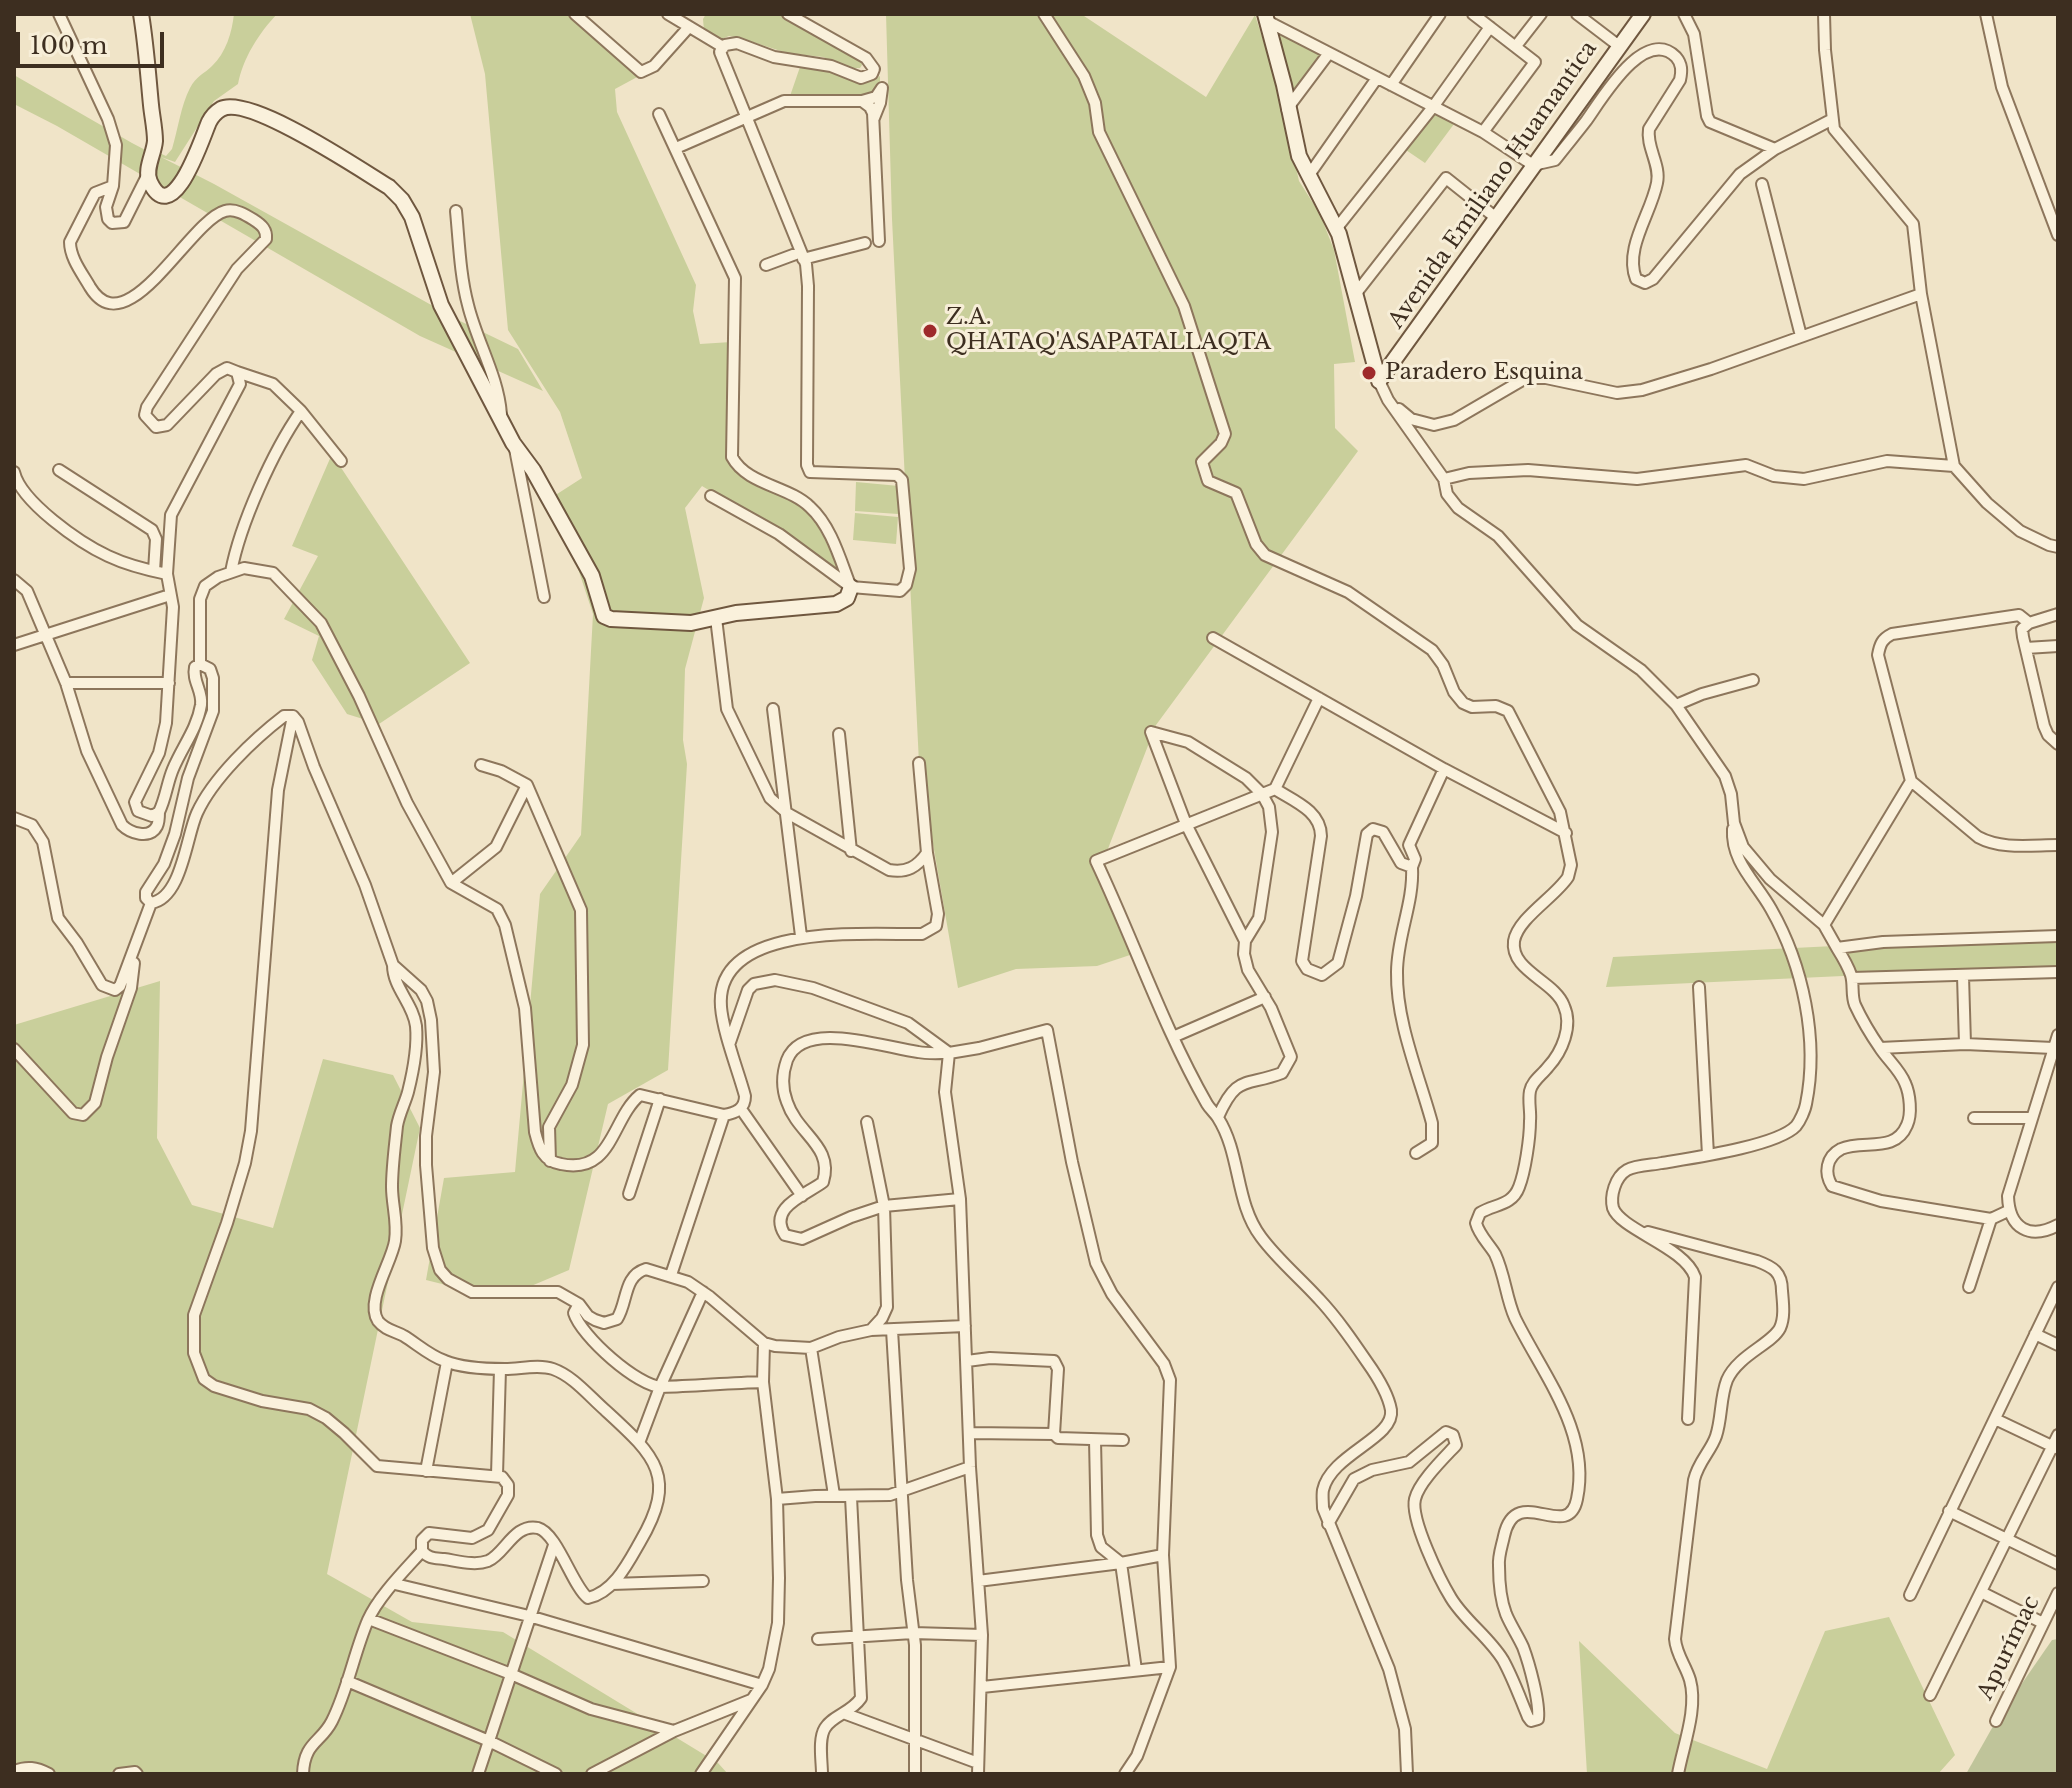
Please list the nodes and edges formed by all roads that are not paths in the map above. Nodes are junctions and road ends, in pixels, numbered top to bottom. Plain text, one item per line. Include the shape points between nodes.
1 (59, 14) edge
2 (141, 14) edge
3 (575, 14) edge
4 (668, 14) edge
5 (788, 14) edge
6 (1044, 14) edge
7 (1440, 14) edge
8 (1473, 14) edge
9 (1541, 14) edge
10 (1577, 14) edge
11 (1643, 14) edge
12 (1684, 14) edge
13 (1824, 14) edge
14 (1986, 14) edge
15 (1269, 16) edge
16 (1490, 27) junction
17 (688, 28) junction
18 (1516, 46) junction
19 (1619, 46) junction
20 (723, 47) junction
21 (1329, 53) junction
22 (1377, 78) junction
23 (1391, 85) junction
24 (862, 101) junction
25 (1433, 107) junction
26 (1287, 110) junction
27 (659, 114) dead end
28 (746, 117) junction
29 (874, 118) junction
30 (1831, 120) junction
31 (1483, 132) junction
32 (676, 148) junction
33 (1775, 149) junction
34 (1533, 165) junction
35 (1309, 175) junction
36 (147, 176) junction
37 (1762, 184) dead end
38 (113, 186) junction
39 (456, 211) dead end
40 (1495, 217) junction
41 (1336, 229) junction
42 (2058, 235) edge
43 (879, 241) dead end
44 (865, 243) dead end
45 (802, 255) junction
46 (766, 265) dead end
47 (1357, 292) junction
48 (1921, 294) junction
49 (1801, 336) junction
50 (237, 372) junction
51 (1379, 381) junction
52 (1388, 400) junction
53 (301, 411) junction
54 (501, 420) junction
55 (513, 443) junction
56 (341, 461) dead end
57 (1954, 466) junction
58 (59, 470) dead end
59 (14, 472) edge
60 (1444, 479) junction
61 (711, 496) dead end
62 (2058, 547) edge
63 (154, 571) junction
64 (231, 572) junction
65 (167, 574) junction
66 (14, 580) edge
67 (851, 587) junction
68 (170, 595) junction
69 (544, 597) dead end
70 (2058, 614) edge
71 (716, 618) junction
72 (2029, 623) junction
73 (45, 636) junction
74 (1213, 638) dead end
75 (14, 645) edge
76 (2058, 646) edge
77 (2026, 648) junction
78 (200, 664) junction
79 (1753, 680) dead end
80 (66, 683) junction
81 (169, 683) junction
82 (1319, 698) junction
83 (1676, 705) junction
84 (773, 709) dead end
85 (293, 716) junction
86 (839, 734) dead end
87 (2058, 744) edge
88 (919, 763) dead end
89 (481, 765) dead end
90 (1444, 769) junction
91 (1911, 781) junction
92 (527, 785) junction
93 (1275, 789) junction
94 (1262, 794) junction
95 (159, 812) junction
96 (787, 813) junction
97 (14, 818) edge
98 (1734, 823) junction
99 (1186, 824) junction
100 (1566, 833) junction
101 (2058, 845) edge
102 (851, 851) junction
103 (927, 853) junction
104 (1412, 867) junction
105 (451, 883) junction
106 (151, 903) junction
107 (1824, 925) junction
108 (801, 936) junction
109 (2058, 936) edge
110 (1245, 941) junction
111 (1837, 948) junction
112 (135, 950) junction
113 (393, 965) junction
114 (2058, 972) edge
115 (1963, 976) junction
116 (1852, 978) junction
117 (1699, 987) dead end
118 (1265, 997) junction
119 (2058, 1035) edge
120 (1173, 1037) junction
121 (730, 1042) junction
122 (1965, 1044) junction
123 (1880, 1048) junction
124 (2053, 1048) junction
125 (14, 1049) edge
126 (949, 1053) junction
127 (660, 1099) junction
128 (741, 1109) junction
129 (724, 1115) junction
130 (1218, 1117) junction
131 (1974, 1118) dead end
132 (2031, 1118) junction
133 (867, 1122) dead end
134 (1416, 1153) dead end
135 (1708, 1155) junction
136 (550, 1161) junction
137 (629, 1194) dead end
138 (802, 1196) junction
139 (960, 1199) junction
140 (884, 1206) junction
141 (2008, 1211) junction
142 (1991, 1219) junction
143 (2058, 1225) edge
144 (1642, 1231) junction
145 (671, 1275) junction
146 (1969, 1287) dead end
147 (2058, 1287) edge
148 (703, 1292) junction
149 (579, 1304) junction
150 (965, 1326) junction
151 (871, 1330) junction
152 (892, 1330) junction
153 (2035, 1334) junction
154 (764, 1343) junction
155 (2058, 1345) edge
156 (811, 1348) junction
157 (967, 1361) junction
158 (447, 1362) junction
159 (500, 1369) junction
160 (763, 1382) junction
161 (660, 1387) junction
162 (1688, 1419) dead end
163 (1995, 1419) junction
164 (970, 1433) junction
165 (1054, 1434) junction
166 (2058, 1435) edge
167 (1095, 1440) junction
168 (1123, 1440) dead end
169 (639, 1443) junction
170 (2055, 1448) edge
171 (970, 1467) junction
172 (426, 1471) junction
173 (497, 1475) junction
174 (903, 1492) junction
175 (834, 1495) junction
176 (851, 1497) junction
177 (777, 1499) junction
178 (1949, 1511) junction
179 (1328, 1524) junction
180 (2008, 1539) junction
181 (554, 1545) junction
182 (422, 1551) junction
183 (1163, 1555) junction
184 (1121, 1563) junction
185 (2058, 1564) edge
186 (703, 1581) dead end
187 (978, 1581) junction
188 (395, 1584) junction
189 (612, 1584) junction
190 (1981, 1592) junction
191 (2058, 1593) edge
192 (1910, 1595) dead end
193 (529, 1616) junction
194 (369, 1619) junction
195 (2043, 1623) junction
196 (913, 1633) junction
197 (982, 1635) junction
198 (857, 1637) junction
199 (818, 1639) dead end
200 (1170, 1667) junction
201 (1136, 1670) junction
202 (511, 1674) junction
203 (347, 1681) junction
204 (762, 1685) junction
205 (982, 1687) junction
206 (1930, 1695) dead end
207 (753, 1700) junction
208 (846, 1714) junction
209 (1996, 1721) dead end
210 (674, 1731) junction
211 (916, 1739) junction
212 (489, 1741) junction
213 (978, 1769) edge
214 (14, 1771) edge
215 (706, 1772) edge
216 (136, 1773) edge
217 (49, 1774) edge
218 (119, 1774) edge
219 (303, 1774) edge
220 (478, 1774) edge
221 (556, 1774) edge
222 (592, 1774) edge
223 (822, 1774) edge
224 (915, 1774) edge
225 (1125, 1774) edge
226 (1407, 1774) edge
227 (1678, 1774) edge

1 - 38 street via 108,119 116,145
2 - 36 street via 155,142
3 - 17 street via 641,72 654,66
4 - 17 street
5 - 20 street via 866,58 872,74 861,78 737,43
6 - 100 street via 1084,76 1099,132 1184,306 1225,434 1202,462 1208,481 1236,493 1265,555 1348,592 1432,650 1463,703 1508,711
7 - 23 street
8 - 16 street
9 - 18 street
10 - 19 street
11 - 19 street, Avenida Emiliano Huamantica
12 - 33 street via 1694,34 1710,122
13 - 30 street
14 - 42 street via 2002,87
15 - 21 street
15 - 26 street
16 - 18 street
16 - 25 street
17 - 20 street
18 - 31 street via 1535,62
19 - 34 street, Avenida Emiliano Huamantica
20 - 28 street via 722,58
21 - 22 street
21 - 26 street
22 - 23 street
22 - 35 street
23 - 25 street
24 - 28 street via 784,101
24 - 29 street
24 - 29 street via 876,97 882,88
25 - 31 street
25 - 41 street
26 - 35 street
27 - 32 street
28 - 32 street
28 - 45 street
29 - 43 street
30 - 33 street
30 - 48 street via 1839,137 1912,220
31 - 34 street
32 - 67 street via 735,278 732,457 736,466 808,504 834,543
33 - 34 street via 1740,174 1645,283 1636,279 1632,255 1659,178 1647,137 1680,80 1676,57 1661,50 1633,60 1555,160
34 - 40 street, Avenida Emiliano Huamantica
35 - 41 street
36 - 38 street via 124,222 117,224 106,213
36 - 54 street via 158,193 171,193 186,177 210,118 234,107 272,118 389,187 412,217 441,305
37 - 49 street
38 - 50 street via 95,193 70,242 75,262 104,303 118,305 139,294 220,213 237,211 263,227 266,239 237,269 145,415 156,427 167,425 216,374 227,368
39 - 54 street via 468,305 499,396
40 - 47 street via 1446,178
40 - 51 street, Avenida Emiliano Huamantica
41 - 47 street
44 - 45 street
45 - 46 street
45 - 67 street via 808,286 810,472 897,475 902,480 910,569 906,585 900,591
47 - 51 street
48 - 49 street
48 - 57 street
49 - 52 street via 1642,390 1617,393 1526,378 1454,420 1434,425 1411,419
50 - 53 street via 273,384
50 - 65 street via 240,384 171,515
51 - 52 street
52 - 60 street
53 - 56 street
53 - 64 street via 275,455
54 - 55 street
55 - 69 street
55 - 71 street via 592,576 604,616 691,623
57 - 60 street via 1887,461 1804,479 1774,476 1746,465 1637,479 1528,470
57 - 62 street via 2020,531
58 - 63 street via 152,530
59 - 63 street via 17,486 38,510 105,555
60 - 83 street via 1458,508 1498,536 1577,625 1641,670
61 - 67 street via 779,534
63 - 65 street
64 - 78 street via 205,586 200,599
64 - 105 street via 251,568 273,573 321,623
65 - 68 street
66 - 73 street via 27,591
67 - 71 street via 847,598 836,604
68 - 73 street
68 - 81 street
70 - 72 street
71 - 96 street via 727,709 770,798
72 - 77 street via 2022,629
72 - 91 street via 2019,615 1884,638 1878,655
73 - 75 street
73 - 80 street
74 - 82 street
76 - 77 street
77 - 87 street via 2044,726
78 - 95 street via 194,675 202,699 198,722 172,771
78 - 106 street via 213,678 213,711 164,864 146,892
79 - 83 street
80 - 81 street
80 - 95 street via 87,751 122,825 135,834 151,832
81 - 95 street via 159,753 135,802 146,815
82 - 90 street
82 - 93 street
83 - 98 street via 1725,776
84 - 96 street
85 - 106 street via 284,716 267,729 212,790 197,813 171,889
85 - 113 street via 351,849
85 - 172 street via 278,790 251,1131 227,1223 194,1315 194,1353 200,1374 214,1386 309,1409 344,1433 377,1466
86 - 102 street
88 - 103 street
89 - 92 street
90 - 100 street
90 - 104 street via 1409,845 1415,859
91 - 101 street via 1989,843
91 - 107 street
92 - 105 street via 496,847
92 - 136 street via 581,910 583,1045 572,1085 549,1127
93 - 94 street
93 - 104 street via 1320,822 1302,961 1307,969 1328,973 1338,963 1367,834 1373,829 1383,832 1401,863
94 - 99 street
94 - 99 street via 1188,742 1151,732
94 - 110 street via 1272,832 1259,918
96 - 102 street
96 - 108 street
97 - 112 street via 32,825 43,842 58,918 102,985 115,990 120,986
98 - 107 street via 1743,847 1770,879
98 - 135 street via 1737,858 1790,946 1807,1015 1808,1085 1797,1125 1779,1136
99 - 110 street
99 - 120 street via 1096,861
100 - 179 street via 1568,877 1517,931 1514,949 1521,963 1560,998 1566,1034 1559,1053 1530,1089 1531,1123 1519,1187 1513,1198 1480,1213 1476,1223 1495,1254 1514,1315 1559,1396 1579,1459 1573,1508 1557,1517 1512,1515 1498,1563 1505,1612 1523,1648 1538,1719 1528,1717 1502,1658 1452,1599 1420,1531 1415,1497 1456,1445 1453,1435 1446,1432 1409,1462 1354,1479
102 - 103 street via 900,872
103 - 108 street via 938,914 930,931
104 - 134 street via 1397,973 1406,1035 1433,1136 1432,1143
105 - 136 street via 497,909 505,925 525,1008 535,1132 539,1149
106 - 112 street
107 - 111 street
108 - 121 street via 734,964 721,1008
109 - 111 street
110 - 118 street via 1248,970
111 - 116 street
112 - 125 street via 131,988 89,1111 73,1113
113 - 149 street via 421,990 431,1020 434,1072 426,1165 433,1248 440,1270 472,1292 558,1292
113 - 158 street via 413,1013 415,1052 397,1122 395,1243 377,1290 375,1313 388,1330
114 - 115 street
115 - 116 street
115 - 122 street
116 - 123 street via 1854,1003
117 - 135 street
118 - 120 street
118 - 130 street via 1291,1057 1288,1067 1234,1088
119 - 124 street
120 - 130 street
121 - 126 street via 748,990 775,980 813,988 908,1023
121 - 128 street via 745,1096
122 - 123 street
122 - 124 street
123 - 142 street via 1905,1082 1908,1124 1889,1143 1841,1149 1826,1169 1832,1186 1881,1201
124 - 132 street
126 - 138 street via 835,1039 812,1038 799,1044 784,1068 786,1101 795,1122 827,1160 823,1182
126 - 139 street via 945,1092
126 - 183 street via 1047,1030 1096,1263 1170,1380
127 - 129 street
127 - 136 street via 637,1097 594,1160 571,1166
127 - 137 street
128 - 129 street
128 - 138 street
129 - 145 street
130 - 179 street via 1238,1165 1251,1222 1355,1345 1391,1408 1389,1424 1379,1435 1329,1475 1323,1490
131 - 132 street
132 - 141 street
133 - 140 street
135 - 144 street via 1633,1168 1620,1176 1614,1212
138 - 140 street via 786,1205 780,1219 785,1235 794,1238
139 - 140 street
139 - 150 street
140 - 151 street via 887,1307
141 - 142 street
141 - 143 street via 2029,1233
142 - 146 street
144 - 162 street via 1690,1265 1695,1277
144 - 227 street via 1757,1261 1782,1279 1780,1328 1728,1378 1716,1437 1694,1480 1675,1639 1691,1682
145 - 148 street
145 - 149 street via 646,1269 634,1275 624,1307 613,1321 595,1320
147 - 153 street
148 - 154 street
148 - 161 street
149 - 161 street via 576,1321 594,1343
150 - 152 street
150 - 157 street
151 - 152 street
151 - 156 street
152 - 174 street
153 - 155 street
153 - 163 street
154 - 156 street
154 - 160 street
156 - 175 street
157 - 164 street
157 - 165 street via 1054,1361
158 - 159 street
158 - 172 street
159 - 169 street via 553,1369 585,1391
159 - 173 street
160 - 161 street
160 - 177 street
161 - 169 street
163 - 170 street
163 - 178 street
164 - 165 street
164 - 171 street
165 - 167 street
166 - 170 street
167 - 168 street
167 - 184 street via 1097,1535 1101,1547
169 - 189 street via 657,1468 656,1510
170 - 180 street
171 - 174 street
171 - 187 street
172 - 173 street
173 - 182 street via 509,1489 488,1530 472,1538 429,1533
174 - 176 street
174 - 196 street
175 - 176 street
175 - 177 street
176 - 198 street
177 - 204 street via 778,1623
178 - 180 street
178 - 192 street
179 - 226 street via 1389,1669 1405,1729
180 - 185 street
180 - 190 street
181 - 182 street via 535,1527 511,1537 486,1562 432,1558
181 - 189 street via 588,1598
181 - 193 street
182 - 188 street
183 - 184 street
183 - 200 street
184 - 187 street
184 - 201 street
186 - 189 street
187 - 197 street
188 - 193 street
188 - 194 street
190 - 195 street
190 - 206 street
191 - 195 street, Apurímac
193 - 202 street
193 - 204 street
194 - 202 street
194 - 203 street
195 - 209 street, Apurímac
196 - 197 street
196 - 198 street
196 - 211 street
197 - 205 street
198 - 199 street
198 - 208 street via 861,1698
200 - 201 street
200 - 225 street via 1137,1756
201 - 205 street
202 - 210 street via 591,1709
202 - 212 street
203 - 212 street
203 - 219 street via 331,1722 306,1755
204 - 207 street
205 - 213 street
207 - 210 street
207 - 215 street
208 - 211 street
208 - 223 street via 825,1728
210 - 222 street
211 - 213 street
211 - 224 street
212 - 220 street
212 - 221 street
214 - 217 street via 28,1767
216 - 218 street

